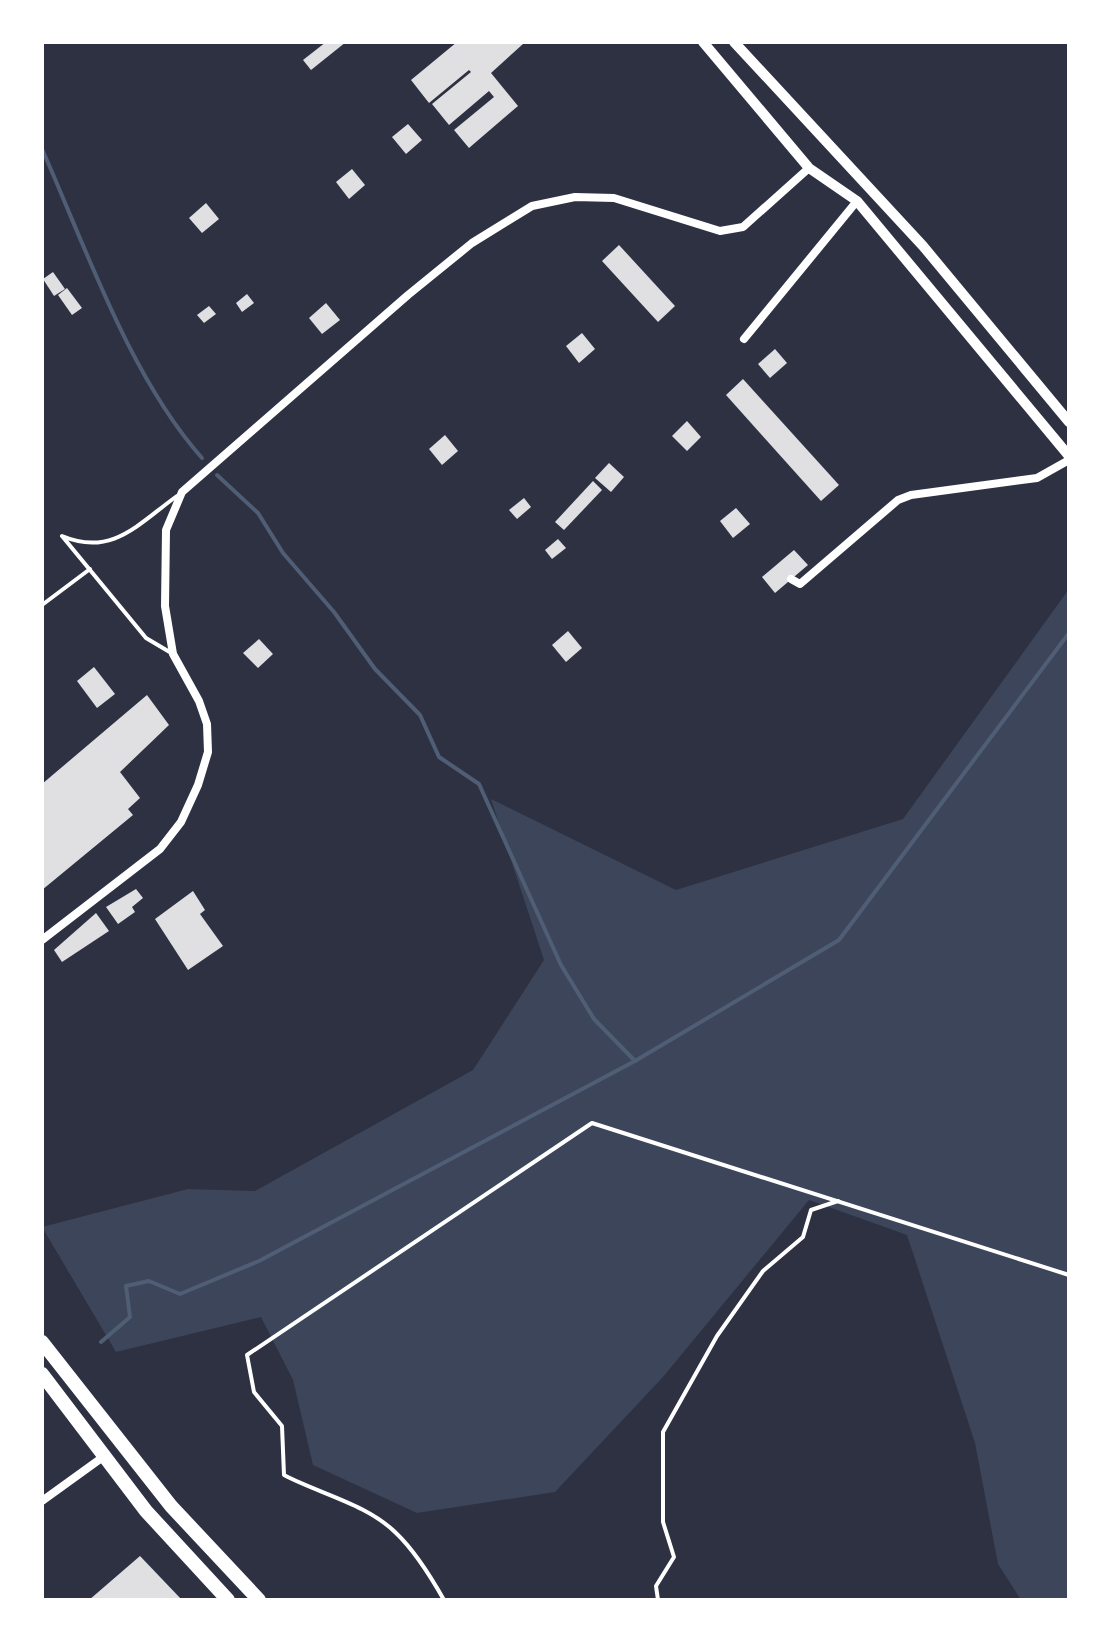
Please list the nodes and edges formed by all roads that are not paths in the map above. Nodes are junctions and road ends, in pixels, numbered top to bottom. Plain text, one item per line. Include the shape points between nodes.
1 (703, 42) edge
2 (739, 44) edge
3 (809, 168) junction
4 (857, 201) junction
5 (923, 246) junction
6 (906, 260) junction
7 (744, 339) dead end
8 (1069, 422) edge
9 (1069, 458) edge
10 (182, 492) junction
11 (90, 569) junction
12 (791, 579) dead end
13 (42, 605) edge
14 (173, 654) junction
15 (42, 940) edge
16 (838, 1201) junction
17 (1069, 1275) edge
18 (42, 1342) edge
19 (42, 1374) edge
20 (103, 1457) junction
21 (42, 1501) edge
22 (228, 1600) edge
23 (259, 1600) edge
24 (444, 1600) edge
25 (658, 1600) edge

1 - 3 street
2 - 5 street
3 - 4 street
3 - 10 street via 743,227 720,231 614,198 575,197 532,206 472,243 408,295
4 - 6 street
4 - 7 street
5 - 6 street
5 - 8 street
6 - 9 street
9 - 12 street via 1037,478 898,500 800,584
10 - 11 lane via 112,543 83,545 62,536
10 - 14 street via 166,530 165,606
11 - 13 lane
11 - 14 lane via 146,638
14 - 15 street via 207,724 208,752 198,785 181,822 160,849
16 - 17 lane
16 - 24 lane via 592,1123 247,1355 254,1392 282,1426 284,1475 358,1508 396,1532
16 - 25 lane via 811,1210 803,1237 763,1271 717,1336 663,1432 663,1522 674,1557 656,1586
18 - 23 highway via 171,1506
19 - 20 highway
20 - 21 street
20 - 22 highway

